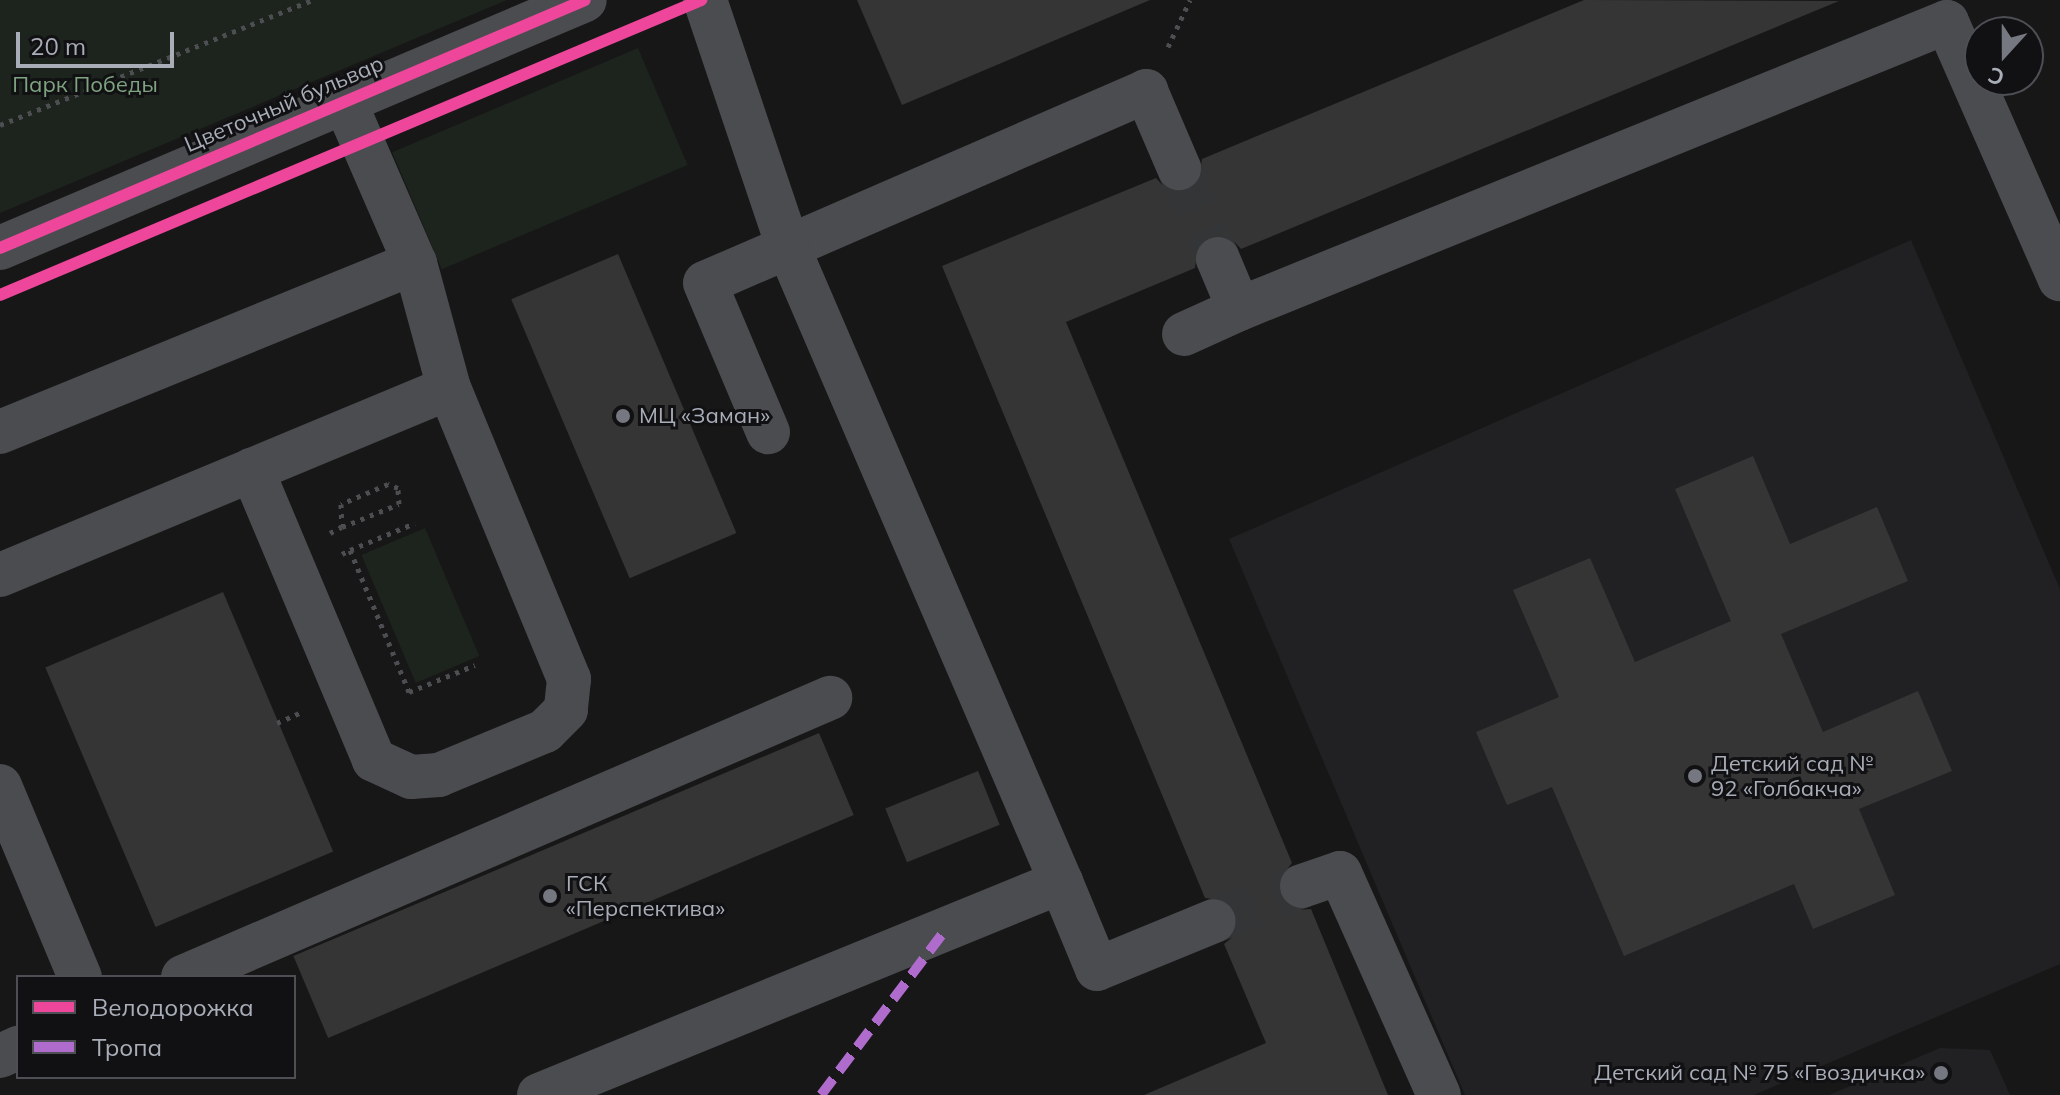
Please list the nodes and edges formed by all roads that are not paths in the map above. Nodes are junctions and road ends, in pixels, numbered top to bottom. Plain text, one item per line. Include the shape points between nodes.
1 (585, 0) edge
2 (705, 0) edge
3 (344, 100) junction
4 (1179, 168) tunnel mouth
5 (788, 247) junction
6 (0, 248) edge
7 (1218, 259) tunnel mouth
8 (415, 263) junction
9 (2060, 279) edge
10 (1239, 309) junction
11 (1184, 334) dead end
12 (449, 388) junction
13 (0, 432) edge
14 (768, 432) dead end
15 (252, 470) junction
16 (0, 575) edge
17 (830, 698) dead end
18 (0, 786) edge
19 (1061, 882) junction
20 (1302, 886) tunnel mouth
21 (1214, 921) tunnel mouth
22 (79, 975) edge
23 (188, 975) edge
24 (583, 1086) edge
25 (539, 1095) edge
26 (1439, 1095) edge

1 - 3 street, Цветочный бульвар
2 - 5 street
3 - 6 street, Цветочный бульвар
3 - 8 street
4 - 5 street via 1146,91
5 - 14 street via 705,283
5 - 19 street
7 - 10 street
8 - 12 street
8 - 13 street
9 - 10 street via 1947,22
10 - 11 street
12 - 15 street
12 - 15 street via 566,670 570,698 545,731 425,778 374,760
15 - 16 street
17 - 23 street
18 - 22 street
19 - 21 street via 1097,969
19 - 24 street
20 - 26 street via 1340,873
24 - 25 street

